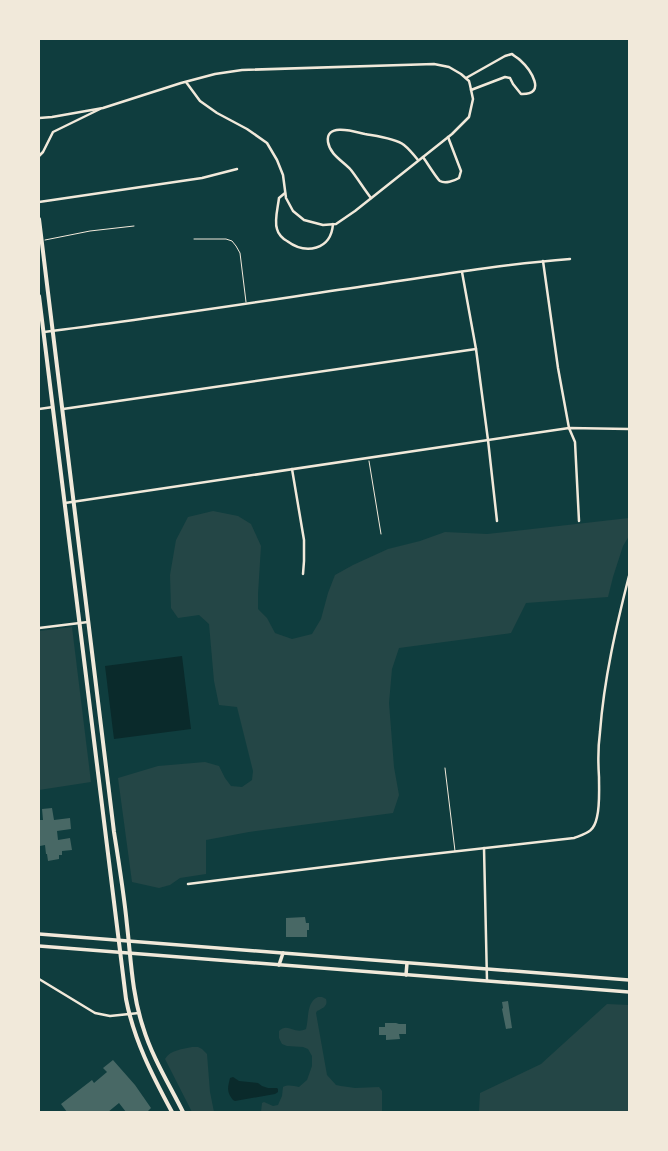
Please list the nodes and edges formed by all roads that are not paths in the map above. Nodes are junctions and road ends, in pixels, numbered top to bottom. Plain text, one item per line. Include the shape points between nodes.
1 (466, 78) junction
2 (186, 82) junction
3 (471, 90) junction
4 (103, 108) junction
5 (39, 118) edge
6 (448, 137) junction
7 (39, 156) edge
8 (422, 157) junction
9 (418, 160) junction
10 (237, 169) dead end
11 (285, 193) junction
12 (371, 198) junction
13 (39, 202) edge
14 (39, 219) edge
15 (333, 224) junction
16 (194, 239) dead end
17 (570, 259) dead end
18 (543, 261) junction
19 (462, 272) junction
20 (39, 296) edge
21 (246, 304) junction
22 (53, 331) junction
23 (43, 332) junction
24 (476, 349) junction
25 (53, 407) junction
26 (39, 409) edge
27 (63, 409) junction
28 (569, 428) junction
29 (629, 429) edge
30 (488, 440) junction
31 (292, 469) junction
32 (74, 502) junction
33 (64, 503) junction
34 (578, 520) dead end
35 (497, 521) dead end
36 (303, 574) dead end
37 (629, 576) edge
38 (89, 622) junction
39 (79, 623) junction
40 (39, 628) edge
41 (445, 768) dead end
42 (107, 774) junction
43 (98, 776) junction
44 (484, 848) junction
45 (455, 852) junction
46 (188, 884) dead end
47 (39, 934) edge
48 (119, 940) junction
49 (129, 941) junction
50 (39, 946) edge
51 (120, 953) junction
52 (283, 953) junction
53 (130, 954) junction
54 (407, 963) junction
55 (279, 965) junction
56 (487, 969) junction
57 (406, 975) junction
58 (39, 979) edge
59 (629, 980) edge
60 (487, 981) junction
61 (629, 992) edge
62 (139, 1013) junction
63 (129, 1014) junction
64 (172, 1112) edge
65 (183, 1112) edge

1 - 2 street via 450,67 434,64 242,70
1 - 3 street
1 - 3 street via 512,54 531,73 535,84 532,92 521,94 510,78 505,77
2 - 4 street
2 - 11 street via 200,100 217,113 267,143 283,175
3 - 6 street via 473,99 469,117
4 - 5 street
4 - 7 street via 53,132
6 - 8 street
6 - 8 street via 461,171 459,178 450,182 440,181
8 - 9 street
9 - 12 street
9 - 12 street via 403,144 393,140 351,130 340,129 332,132 328,137 331,151 351,170
10 - 13 street via 202,178
11 - 15 street via 293,210 304,220 323,225
11 - 15 street via 279,198 277,230 292,245 308,250 323,245 329,238
12 - 15 street
14 - 22 highway
16 - 21 lane via 226,239 236,246 240,253
17 - 18 street
18 - 19 street
18 - 28 street
19 - 21 street
19 - 24 street
20 - 23 highway
21 - 22 street
22 - 23 street
22 - 27 highway
23 - 25 highway
24 - 27 street
24 - 30 street
25 - 26 street
25 - 33 highway
27 - 32 highway
28 - 29 street
28 - 30 street
28 - 34 street via 575,442
30 - 31 street
30 - 35 street
31 - 32 street
31 - 36 street via 303,536
32 - 33 street
32 - 38 highway
33 - 39 highway
37 - 44 street via 602,702 598,751 598,816 593,828 588,833 574,838
38 - 39 street
38 - 42 highway
39 - 40 street
39 - 43 highway
41 - 45 lane
42 - 43 highway
42 - 49 highway
43 - 48 highway
44 - 45 street
44 - 56 street
45 - 46 street
47 - 48 main road
48 - 49 main road
48 - 51 highway
49 - 52 main road
49 - 53 highway
50 - 51 main road
51 - 53 main road
51 - 63 highway
52 - 54 main road
52 - 55 main road
53 - 55 main road
53 - 62 highway
54 - 56 main road
54 - 57 main road
55 - 57 main road
56 - 59 main road
56 - 60 street
57 - 60 main road
58 - 63 street via 95,1013 110,1016
60 - 61 main road
62 - 63 street
62 - 65 highway via 156,1060
63 - 64 highway via 140,1048

